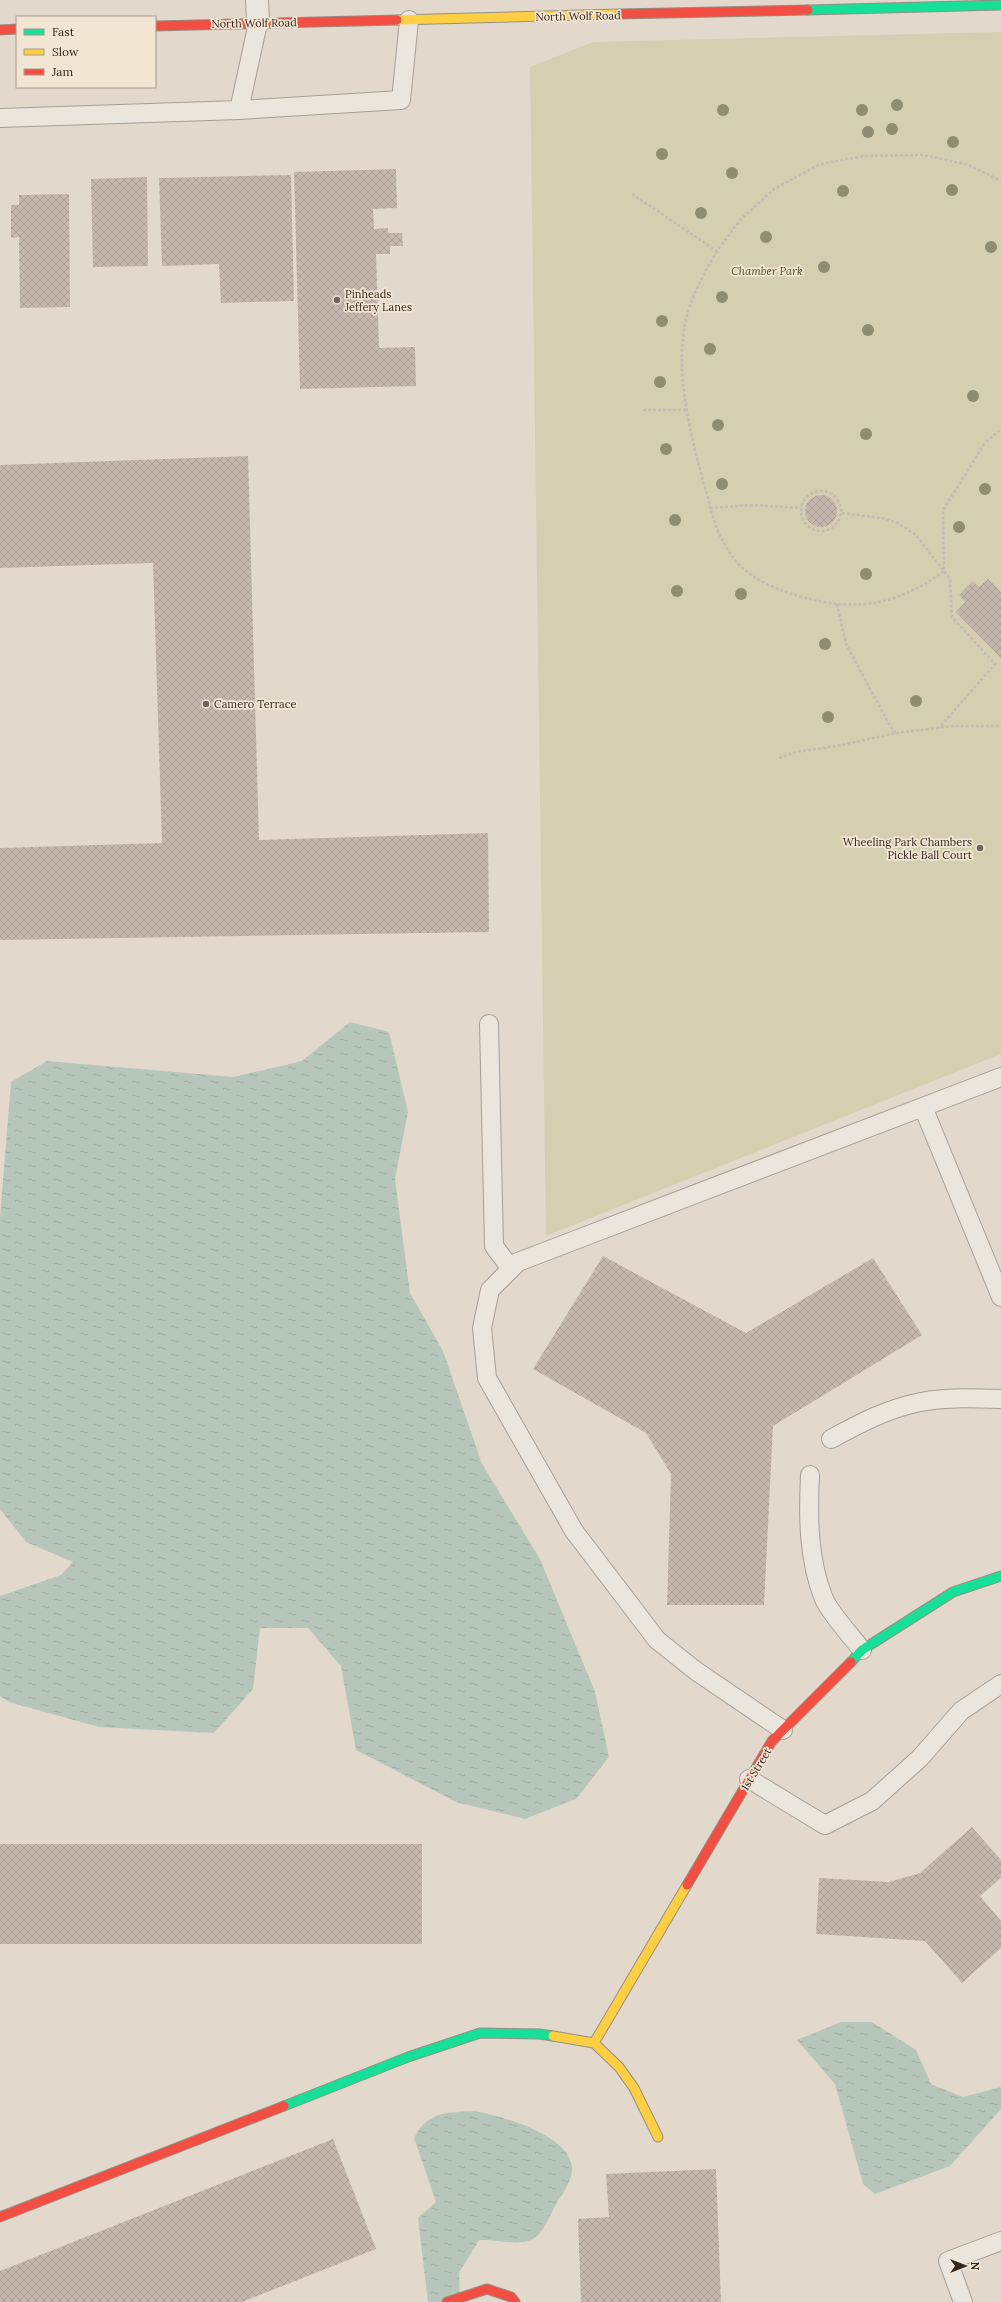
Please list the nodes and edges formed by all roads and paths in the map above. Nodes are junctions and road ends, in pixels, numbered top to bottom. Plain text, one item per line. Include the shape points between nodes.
1 (257, 0) edge
2 (901, 4) edge
3 (1001, 5) edge
4 (409, 20) junction
5 (258, 23) junction
6 (156, 26) edge
7 (16, 29) edge
8 (0, 30) edge
9 (239, 110) junction
10 (0, 118) edge
11 (1001, 181) edge
12 (632, 194) dead end
13 (717, 251) junction
14 (643, 410) dead end
15 (686, 410) junction
16 (1001, 429) edge
17 (710, 508) junction
18 (802, 508) junction
19 (842, 513) junction
20 (944, 571) junction
21 (837, 604) junction
22 (1001, 726) edge
23 (939, 728) junction
24 (896, 733) junction
25 (779, 758) dead end
26 (489, 1024) dead end
27 (1001, 1077) edge
28 (923, 1107) junction
29 (511, 1269) junction
30 (1001, 1297) edge
31 (1001, 1399) edge
32 (830, 1439) dead end
33 (810, 1475) dead end
34 (1001, 1576) edge
35 (862, 1650) junction
36 (1001, 1684) edge
37 (783, 1730) junction
38 (749, 1779) junction
39 (594, 2043) junction
40 (658, 2137) dead end
41 (0, 2217) edge
42 (1001, 2241) edge
43 (447, 2302) edge
44 (515, 2302) edge
45 (963, 2302) edge

1 - 5 street
2 - 3 street, North Wolf Road
2 - 4 street, North Wolf Road
4 - 5 street, North Wolf Road
4 - 9 lane via 402,100
5 - 6 street, North Wolf Road
5 - 9 lane
7 - 8 street
9 - 10 lane
11 - 13 path via 969,165 924,155 864,156 820,164 774,189 741,218
12 - 13 path
13 - 15 path via 701,279 689,309 683,346
14 - 15 path
15 - 17 path
16 - 20 path via 985,443 943,510
17 - 18 path via 750,505
17 - 21 path via 717,532 737,562 764,583 800,597
18 - 19 path via 807,497 824,491 839,501
18 - 19 path via 806,525 822,532 833,528
19 - 20 path via 882,518 898,524 916,535
20 - 21 path via 906,595 872,604
20 - 23 path via 950,579 952,618 995,664
21 - 24 path via 846,644
22 - 23 path
23 - 24 path
24 - 25 path via 796,752
26 - 29 lane via 494,1246
27 - 28 lane
28 - 29 lane via 518,1262
28 - 30 lane
29 - 37 lane via 490,1290 482,1328 487,1378 574,1530 657,1640 696,1671
31 - 32 lane via 955,1398 921,1402 873,1417
33 - 35 lane via 808,1514 814,1565 824,1600
34 - 35 street, 1st Street via 953,1592
35 - 37 street, 1st Street
36 - 38 lane via 961,1710 920,1758 872,1801 825,1825
37 - 38 street, 1st Street via 772,1741
38 - 39 street, 1st Street
39 - 40 street via 619,2067 634,2088
39 - 41 street via 539,2034 480,2033 408,2057
42 - 45 lane via 948,2261
43 - 44 street via 487,2289 511,2297

